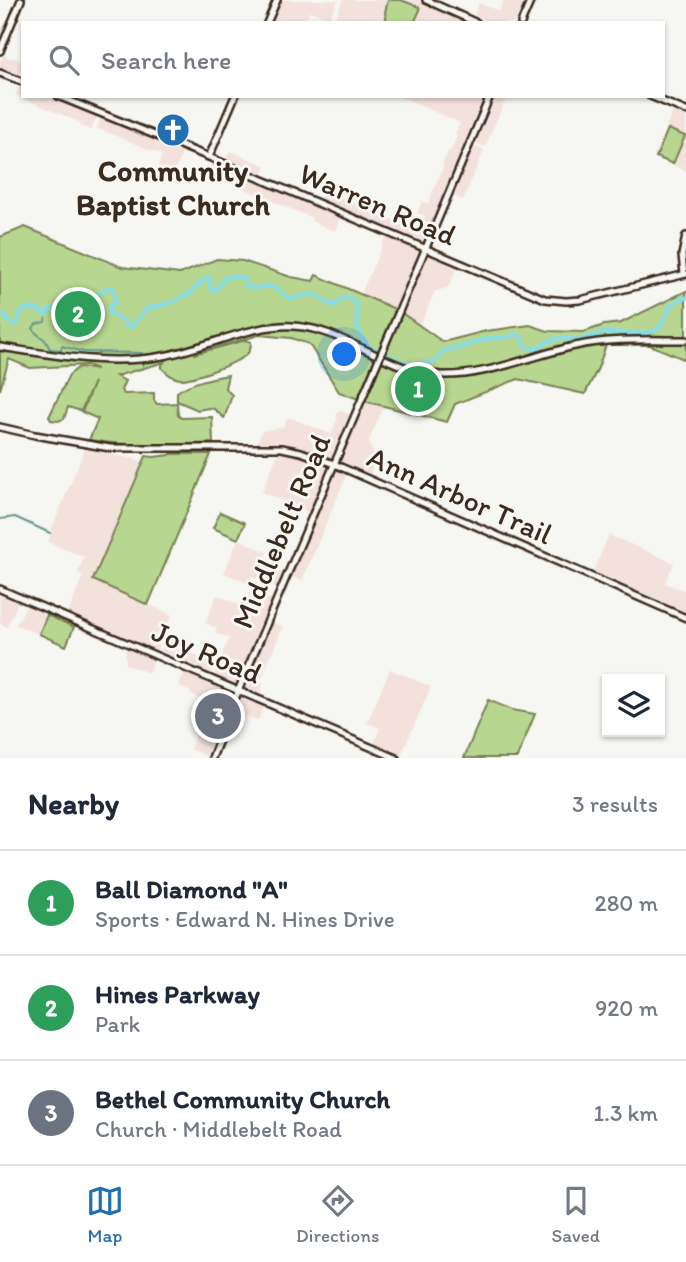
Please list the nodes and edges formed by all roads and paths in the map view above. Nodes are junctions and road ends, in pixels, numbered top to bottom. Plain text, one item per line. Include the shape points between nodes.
1 (21, 0) edge
2 (277, 0) edge
3 (426, 0) edge
4 (434, 0) edge
5 (531, 0) edge
6 (268, 21) edge
7 (473, 21) edge
8 (481, 21) edge
9 (522, 21) edge
10 (0, 51) edge
11 (0, 73) edge
12 (21, 81) edge
13 (63, 98) edge
14 (234, 98) edge
15 (489, 98) edge
16 (655, 98) edge
17 (660, 98) edge
18 (686, 110) edge
19 (209, 157) junction
20 (686, 236) edge
21 (426, 248) junction
22 (685, 274) edge
23 (686, 340) edge
24 (0, 347) edge
25 (0, 427) edge
26 (334, 464) junction
27 (0, 589) edge
28 (686, 618) edge
29 (239, 691) junction
30 (212, 758) edge
31 (396, 758) edge

1 - 10 street
2 - 6 street
3 - 7 street
4 - 8 street
5 - 9 street
11 - 12 street
13 - 19 street, Warren Road
14 - 19 street
15 - 21 street
16 - 18 street
17 - 18 street
19 - 21 street, Warren Road
20 - 22 street via 682,254
21 - 22 street, Warren Road via 554,300 588,299
21 - 26 street, Middlebelt Road, bridge
23 - 24 street via 594,342 450,375 408,369 326,332 292,326 264,328 173,354 128,360 83,359
25 - 26 street, Ann Arbor Trail via 110,448 284,448
26 - 28 street, Ann Arbor Trail
26 - 29 street, Middlebelt Road
27 - 29 street, Joy Road
29 - 30 street, Middlebelt Road
29 - 31 street, Joy Road

